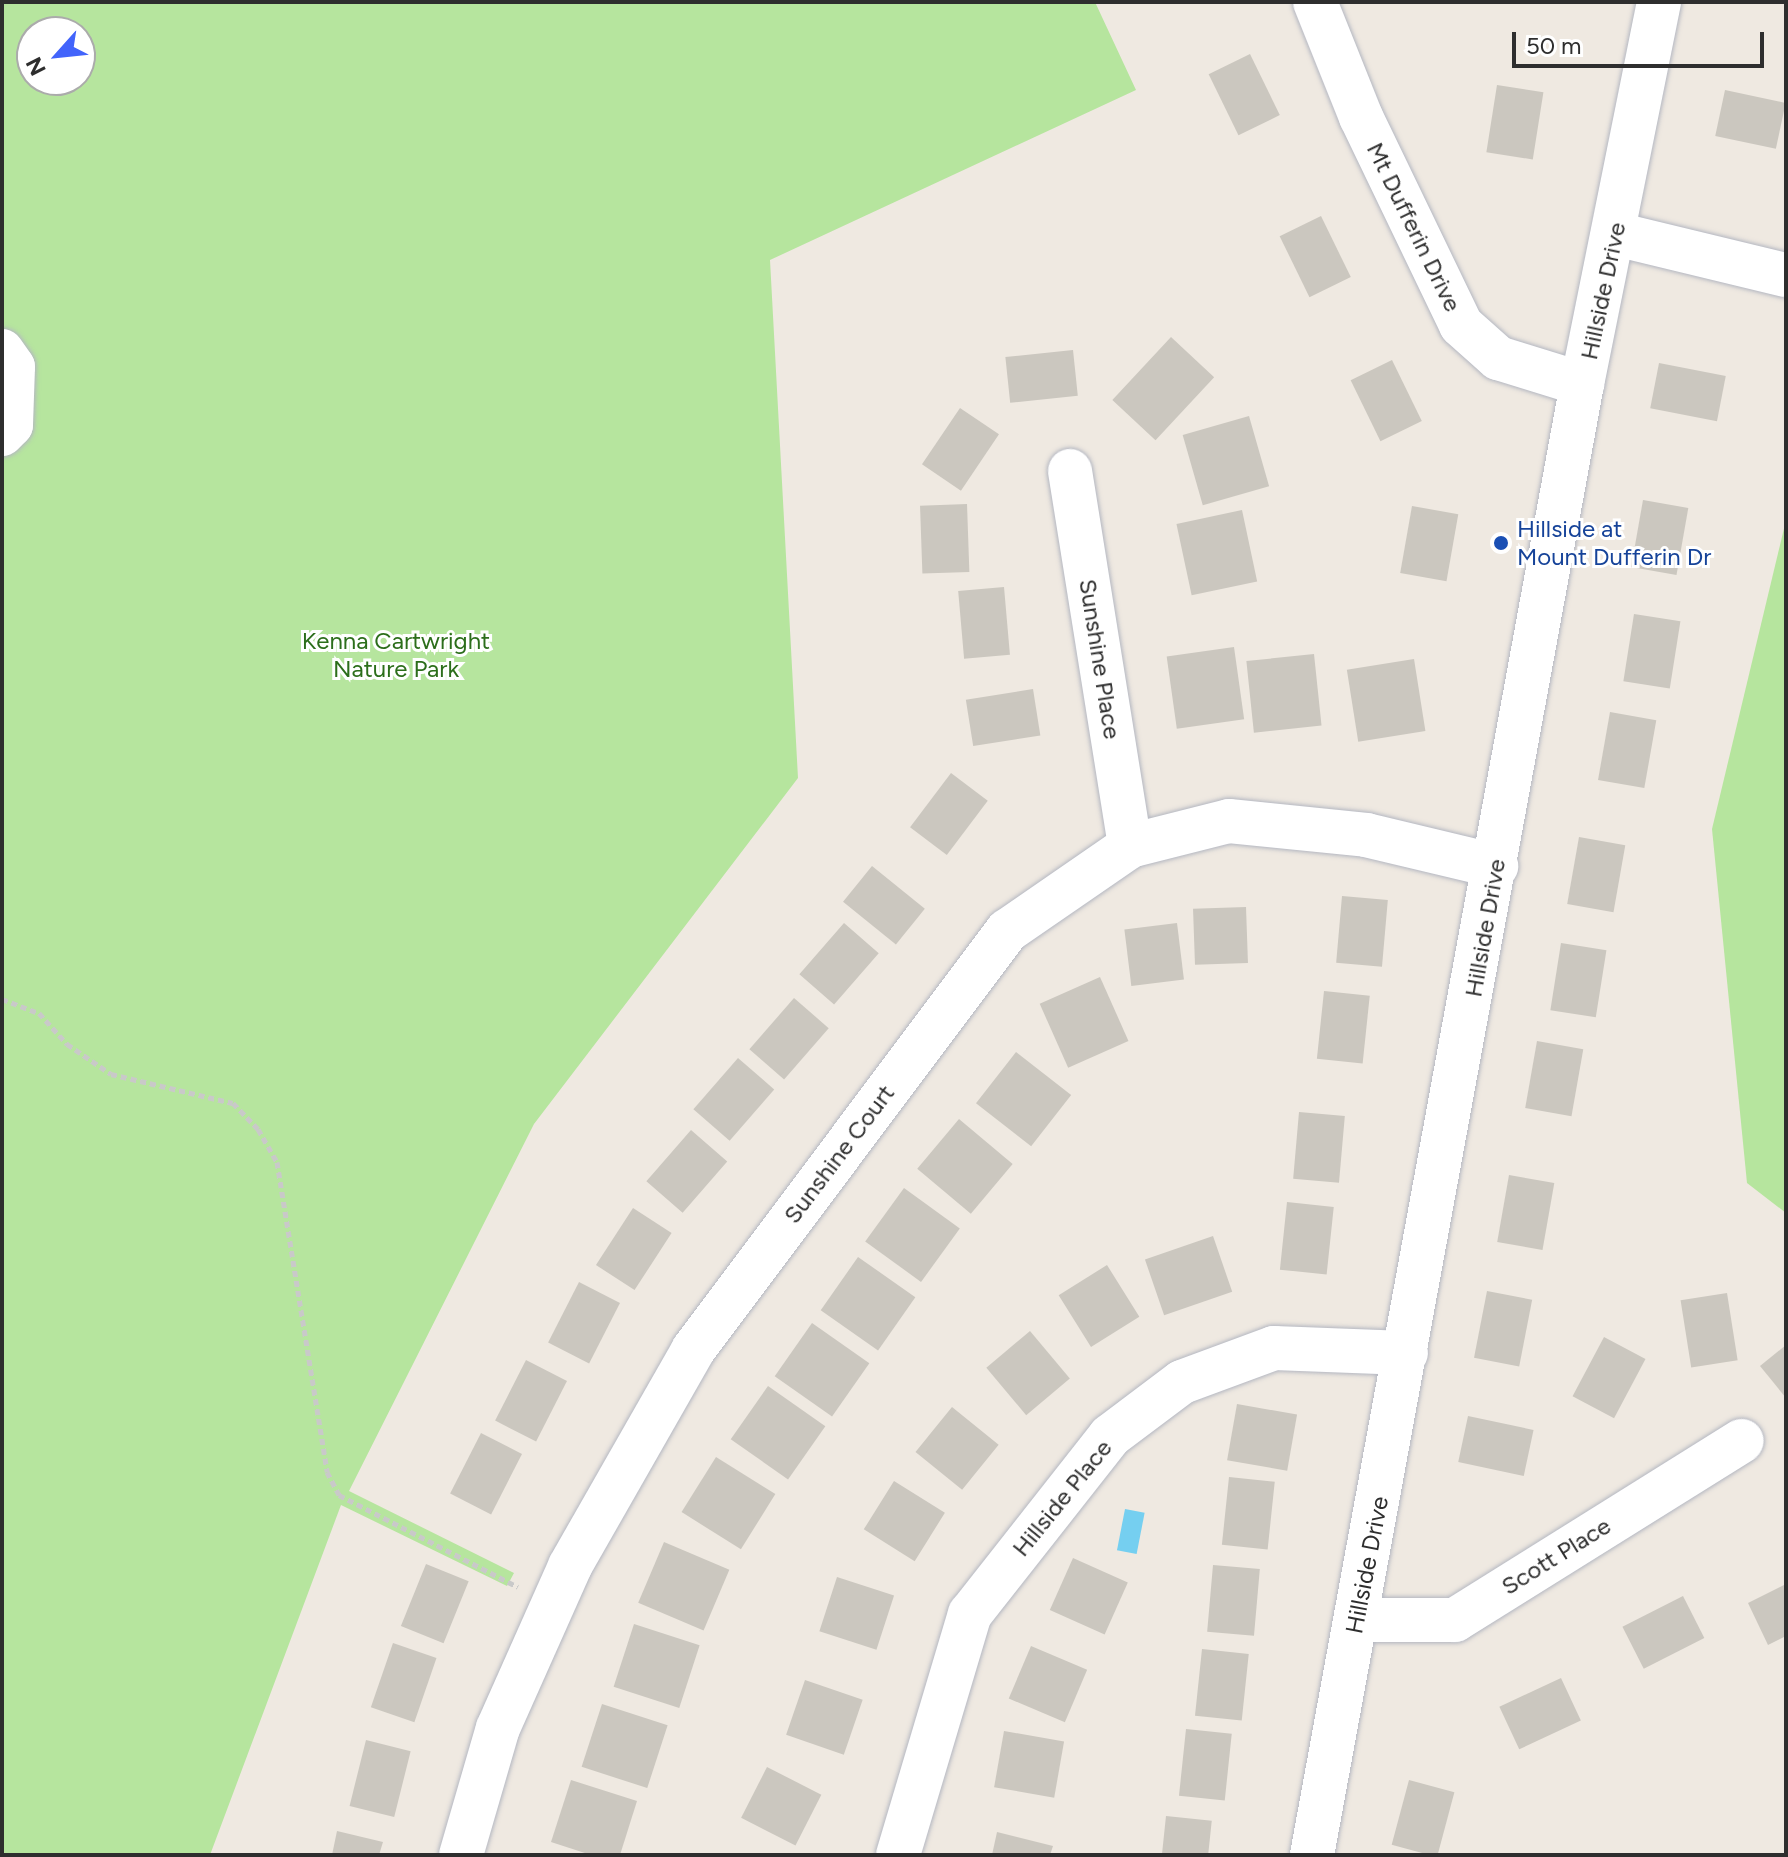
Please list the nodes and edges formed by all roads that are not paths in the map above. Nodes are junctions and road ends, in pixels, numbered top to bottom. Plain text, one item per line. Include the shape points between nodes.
1 (1315, 2) edge
2 (1659, 2) edge
3 (1616, 234) junction
4 (1786, 275) edge
5 (2, 351) edge
6 (1582, 384) junction
7 (2, 434) edge
8 (1070, 471) dead end
9 (1130, 846) junction
10 (1496, 866) junction
11 (1406, 1353) junction
12 (1742, 1441) dead end
13 (1356, 1620) junction
14 (461, 1855) edge
15 (898, 1855) edge
16 (1312, 1855) edge

1 - 6 street, Mt Dufferin Drive via 1361,117 1461,325 1498,358
2 - 3 street, Hillside Drive
3 - 4 street
3 - 6 street, Hillside Drive
5 - 7 street via 13,367 11,425
6 - 10 street, Hillside Drive
8 - 9 street, Sunshine Place
9 - 10 street, Sunshine Court via 1229,821 1297,824
9 - 14 street, Sunshine Court via 1007,931 693,1350 570,1566 498,1728
10 - 11 street, Hillside Drive
11 - 13 street, Hillside Drive
11 - 15 street, Hillside Place via 1274,1348 1182,1382 1110,1436 970,1614
12 - 13 street, Scott Place via 1455,1620
13 - 16 street, Hillside Drive

